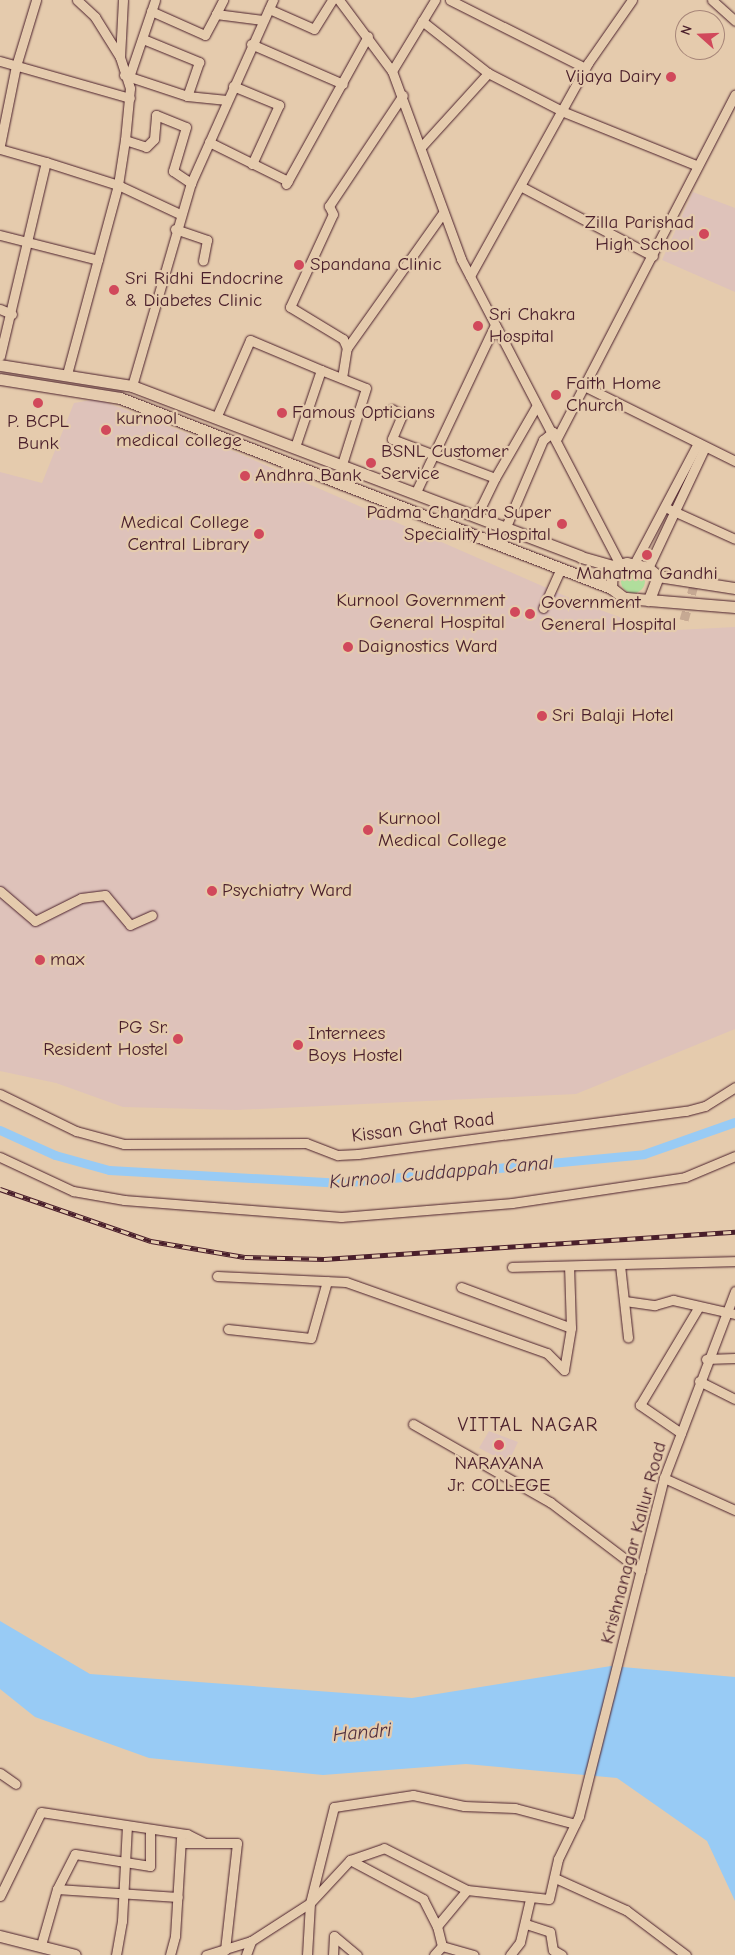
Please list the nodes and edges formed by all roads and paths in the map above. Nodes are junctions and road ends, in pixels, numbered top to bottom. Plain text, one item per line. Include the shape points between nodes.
1 (36, 0) edge
2 (77, 0) edge
3 (123, 0) edge
4 (155, 0) edge
5 (223, 0) edge
6 (273, 0) edge
7 (332, 0) edge
8 (338, 0) edge
9 (435, 0) edge
10 (450, 0) edge
11 (632, 0) edge
12 (712, 0) edge
13 (269, 9) junction
14 (151, 11) junction
15 (216, 14) junction
16 (263, 20) junction
17 (422, 21) junction
18 (735, 21) edge
19 (368, 36) junction
20 (143, 39) junction
21 (251, 44) junction
22 (120, 57) junction
23 (0, 62) edge
24 (16, 66) junction
25 (585, 68) junction
26 (392, 71) junction
27 (488, 73) junction
28 (126, 76) junction
29 (343, 84) junction
30 (233, 86) junction
31 (735, 94) edge
32 (403, 95) junction
33 (187, 96) junction
34 (130, 98) junction
35 (227, 100) junction
36 (564, 112) junction
37 (125, 140) junction
38 (209, 142) junction
39 (0, 145) edge
40 (421, 147) junction
41 (0, 149) edge
42 (46, 162) junction
43 (252, 164) junction
44 (698, 166) junction
45 (191, 183) junction
46 (118, 185) junction
47 (522, 187) junction
48 (443, 213) junction
49 (180, 214) junction
50 (175, 229) junction
51 (0, 235) edge
52 (27, 242) junction
53 (653, 256) junction
54 (98, 260) junction
55 (203, 261) dead end
56 (470, 276) junction
57 (0, 310) edge
58 (12, 314) junction
59 (494, 325) junction
60 (347, 348) junction
61 (0, 356) edge
62 (0, 365) edge
63 (321, 370) junction
64 (67, 374) junction
65 (342, 378) junction
66 (0, 379) edge
67 (132, 386) junction
68 (584, 386) junction
69 (65, 387) junction
70 (537, 405) junction
71 (392, 409) dead end
72 (216, 418) junction
73 (555, 435) junction
74 (701, 445) junction
75 (295, 447) junction
76 (432, 454) junction
77 (735, 461) edge
78 (342, 464) junction
79 (495, 478) junction
80 (415, 494) junction
81 (670, 510) junction
82 (476, 517) junction
83 (505, 529) junction
84 (735, 539) edge
85 (634, 564) junction
86 (616, 565) junction
87 (561, 568) junction
88 (648, 568) junction
89 (658, 576) junction
90 (611, 588) junction
91 (735, 588) edge
92 (648, 600) junction
93 (735, 607) edge
94 (543, 608) dead end
95 (0, 891) edge
96 (152, 915) dead end
97 (735, 1087) edge
98 (0, 1094) edge
99 (735, 1156) edge
100 (0, 1157) edge
101 (735, 1261) edge
102 (620, 1265) junction
103 (568, 1266) junction
104 (512, 1267) dead end
105 (217, 1276) dead end
106 (328, 1281) junction
107 (461, 1287) dead end
108 (735, 1291) edge
109 (625, 1301) junction
110 (698, 1308) junction
111 (735, 1314) edge
112 (722, 1315) junction
113 (571, 1328) junction
114 (228, 1329) dead end
115 (628, 1338) dead end
116 (735, 1358) edge
117 (706, 1359) junction
118 (699, 1381) junction
119 (735, 1399) edge
120 (413, 1424) dead end
121 (681, 1433) junction
122 (664, 1478) junction
123 (735, 1510) edge
124 (641, 1571) junction
125 (0, 1773) edge
126 (16, 1784) dead end
127 (574, 1824) junction
128 (127, 1827) junction
129 (150, 1830) junction
130 (181, 1833) junction
131 (181, 1843) junction
132 (205, 1843) junction
133 (350, 1860) junction
134 (122, 1862) junction
135 (555, 1878) junction
136 (57, 1890) junction
137 (467, 1890) junction
138 (122, 1895) junction
139 (0, 1896) edge
140 (178, 1897) junction
141 (530, 1899) junction
142 (310, 1903) junction
143 (526, 1924) junction
144 (436, 1926) junction
145 (0, 1936) edge
146 (251, 1941) junction
147 (41, 1945) junction
148 (442, 1946) junction
149 (225, 1950) junction
150 (551, 1952) edge
151 (75, 1955) edge
152 (116, 1955) edge
153 (170, 1955) edge
154 (206, 1955) edge
155 (246, 1955) edge
156 (307, 1955) edge
157 (333, 1955) edge
158 (357, 1955) edge
159 (434, 1955) edge
160 (474, 1955) edge
161 (510, 1955) edge
162 (562, 1955) edge
163 (686, 1955) edge

1 - 24 street
2 - 22 street via 95,17
3 - 22 street
4 - 14 street
5 - 15 street
6 - 13 street
7 - 13 street via 314,29
8 - 19 street
9 - 17 street
10 - 25 street
11 - 25 street
12 - 18 street
13 - 16 street
14 - 15 street via 205,34
14 - 20 street
15 - 16 street
16 - 21 street
17 - 26 street
17 - 27 street
19 - 26 street
19 - 29 street
20 - 28 street
20 - 33 street via 199,62
21 - 29 street
21 - 30 street
22 - 28 street
23 - 24 street
24 - 34 street
24 - 39 street
25 - 36 street
26 - 32 street
27 - 36 street
27 - 40 street
28 - 33 street
28 - 34 street
29 - 43 street via 287,182
30 - 35 street
30 - 43 street via 279,105
31 - 44 street
32 - 40 street
32 - 60 street via 329,206 333,214 290,307 343,339
33 - 35 street
34 - 37 street
35 - 38 street
36 - 44 street
36 - 47 street
37 - 45 street via 146,147 154,139 156,115 186,127 173,171
37 - 46 street
38 - 43 street
38 - 45 street
40 - 48 street
41 - 42 street
42 - 46 street
42 - 52 street
44 - 53 street
45 - 49 street
46 - 49 street
46 - 54 street
47 - 53 street
47 - 56 street
48 - 56 street
48 - 60 street
49 - 50 street
50 - 55 street via 207,240
50 - 67 street
51 - 52 street
52 - 54 street
52 - 58 street
53 - 68 street
54 - 64 street
56 - 59 street
57 - 58 street
58 - 61 street
59 - 70 street
59 - 76 street
60 - 65 street
62 - 64 main road
63 - 65 street
63 - 72 street via 250,340
63 - 75 street
64 - 67 main road
64 - 69 main road
65 - 78 street via 366,388
66 - 69 main road
67 - 72 main road
68 - 73 street
68 - 74 street
69 - 87 main road via 120,398
70 - 73 street
70 - 79 street
71 - 76 street via 402,415 392,439
72 - 75 main road
73 - 83 street via 543,440
73 - 86 street
74 - 77 street
74 - 81 street
75 - 78 main road
76 - 79 street
76 - 80 street
78 - 80 main road
79 - 82 street
80 - 82 main road
81 - 84 street
81 - 85 street
81 - 88 street
82 - 83 main road
83 - 86 main road
85 - 86 main road
85 - 88 main road
86 - 90 main road
87 - 90 main road
87 - 94 street
88 - 89 main road
89 - 91 main road
89 - 92 main road
90 - 92 main road via 624,598
92 - 93 main road
95 - 96 street via 35,921 81,898 105,895 130,925
97 - 98 street, Kissan Ghat Road via 705,1106 686,1111 358,1154 338,1154 306,1143 162,1147 124,1144 76,1132
99 - 100 street via 685,1177 512,1203 341,1218 124,1200 73,1190
101 - 102 street
102 - 103 street
102 - 109 street
103 - 104 street
103 - 113 street
105 - 106 street
106 - 113 street via 346,1282 547,1353 564,1370
106 - 114 street via 311,1338
107 - 113 street
108 - 112 street, Krishnanagar Kallur Road
109 - 110 street via 655,1305 673,1300
109 - 115 street
110 - 112 street
110 - 121 street via 640,1405
111 - 112 street
112 - 117 street, Krishnanagar Kallur Road
116 - 117 street
117 - 118 street, Krishnanagar Kallur Road
118 - 119 street
118 - 121 street, Krishnanagar Kallur Road
120 - 124 street via 550,1502
121 - 122 street, Krishnanagar Kallur Road
122 - 123 street
122 - 124 street, Krishnanagar Kallur Road
124 - 127 street, Krishnanagar Kallur Road
125 - 126 street
127 - 135 street, Krishnanagar Kallur Road via 558,1859
127 - 142 street via 515,1808 464,1806 413,1795 334,1807
128 - 129 street
128 - 134 street
128 - 139 street via 41,1812
129 - 130 street
129 - 134 street via 150,1866
130 - 131 street
130 - 132 street
131 - 132 street
131 - 140 street
132 - 149 street via 237,1842
133 - 137 street via 384,1848
133 - 142 street
133 - 144 street via 423,1900
134 - 136 street via 75,1854
134 - 138 street
135 - 141 street, Krishnanagar Kallur Road via 549,1899
135 - 163 street via 626,1910
136 - 138 street
136 - 147 street
137 - 141 street
137 - 144 street
138 - 140 street
138 - 152 street
140 - 153 street
141 - 143 street
142 - 146 street
142 - 156 street
143 - 150 street via 550,1932
143 - 161 street
144 - 148 street
145 - 147 main road
146 - 149 street
146 - 155 street
147 - 151 main road
148 - 159 street
148 - 160 street
149 - 154 street
150 - 162 street
157 - 158 street via 334,1936

